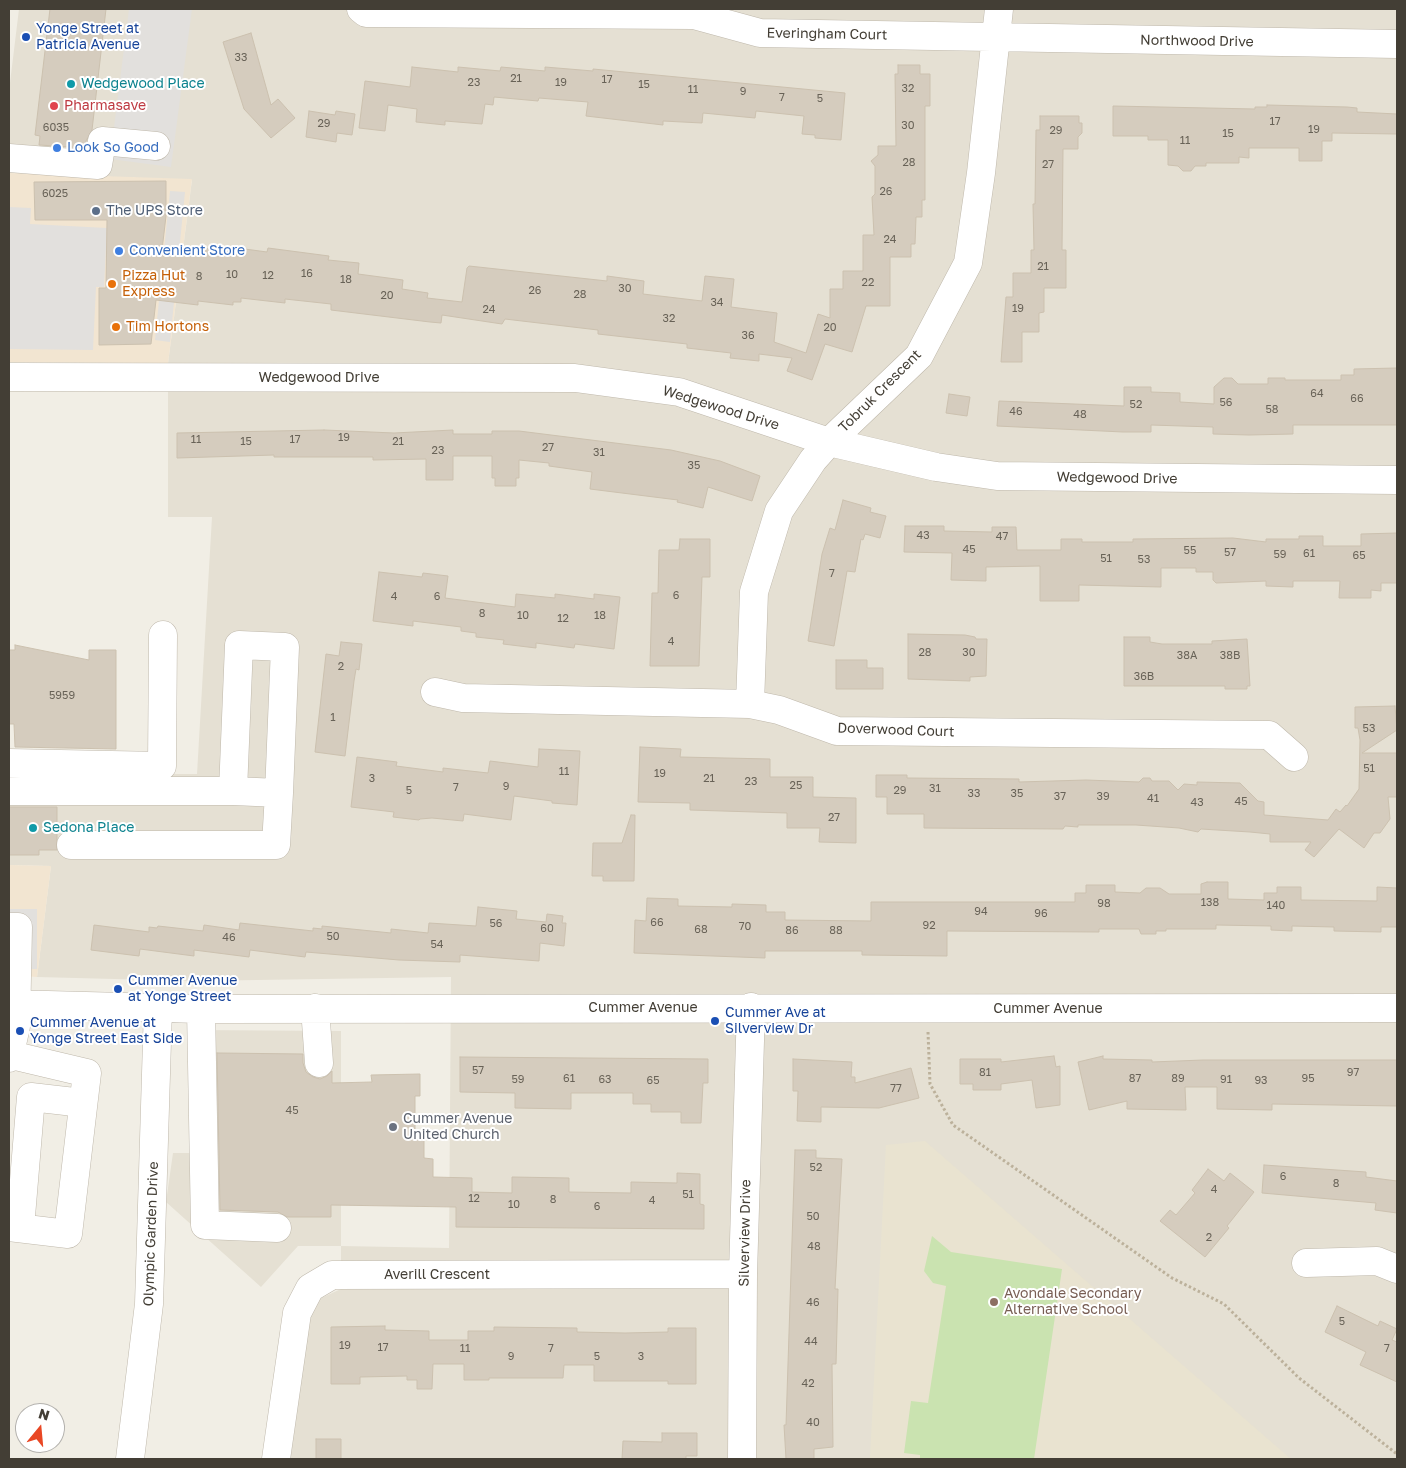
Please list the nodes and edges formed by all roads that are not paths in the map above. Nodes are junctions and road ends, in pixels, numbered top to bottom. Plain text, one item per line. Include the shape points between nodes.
1 (361, 9) edge
2 (999, 9) edge
3 (997, 38) junction
4 (1397, 44) edge
5 (156, 146) dead end
6 (9, 158) edge
7 (9, 377) edge
8 (829, 442) junction
9 (1397, 480) edge
10 (163, 635) dead end
11 (435, 692) dead end
12 (750, 704) junction
13 (1294, 757) dead end
14 (9, 764) edge
15 (9, 791) edge
16 (233, 791) junction
17 (279, 793) junction
18 (71, 845) dead end
19 (9, 927) edge
20 (13, 1004) edge
21 (751, 1007) junction
22 (158, 1008) junction
23 (315, 1008) junction
24 (1397, 1008) edge
25 (202, 1009) junction
26 (10, 1056) edge
27 (319, 1063) dead end
28 (83, 1103) junction
29 (14, 1228) edge
30 (277, 1228) dead end
31 (1306, 1263) dead end
32 (1397, 1269) edge
33 (743, 1274) junction
34 (130, 1459) edge
35 (276, 1459) edge
36 (742, 1459) edge

1 - 3 street, Everingham Court via 366,13 694,15 760,33
2 - 3 street, Tobruk Crescent
3 - 4 street, Northwood Drive
3 - 8 street, Tobruk Crescent via 968,264 919,356
5 - 6 street via 102,141 98,165
7 - 8 street, Wedgewood Drive via 575,378 679,392
8 - 9 street, Wedgewood Drive via 936,467 997,476
8 - 12 street, Tobruk Crescent via 779,511 754,592
10 - 14 street via 162,766
11 - 12 street, Doverwood Court via 462,698
12 - 13 street, Doverwood Court via 779,710 837,730 1269,735
15 - 16 street
16 - 17 street
16 - 17 street via 239,645 285,647
17 - 18 street via 276,845
19 - 20 street via 18,927
20 - 22 street, Cummer Avenue
20 - 26 street
21 - 23 street, Cummer Avenue
21 - 24 street, Cummer Avenue
21 - 33 street, Silverview Drive
22 - 25 street, Cummer Avenue
22 - 34 street, Olympic Garden Drive via 149,1304
23 - 25 street, Cummer Avenue
23 - 27 street
25 - 30 street via 205,1225
26 - 28 street via 87,1073
28 - 29 street via 31,1097
28 - 29 street via 68,1234
31 - 32 street via 1377,1261
33 - 35 street, Averill Crescent via 332,1275 310,1288 297,1313
33 - 36 street, Silverview Drive

